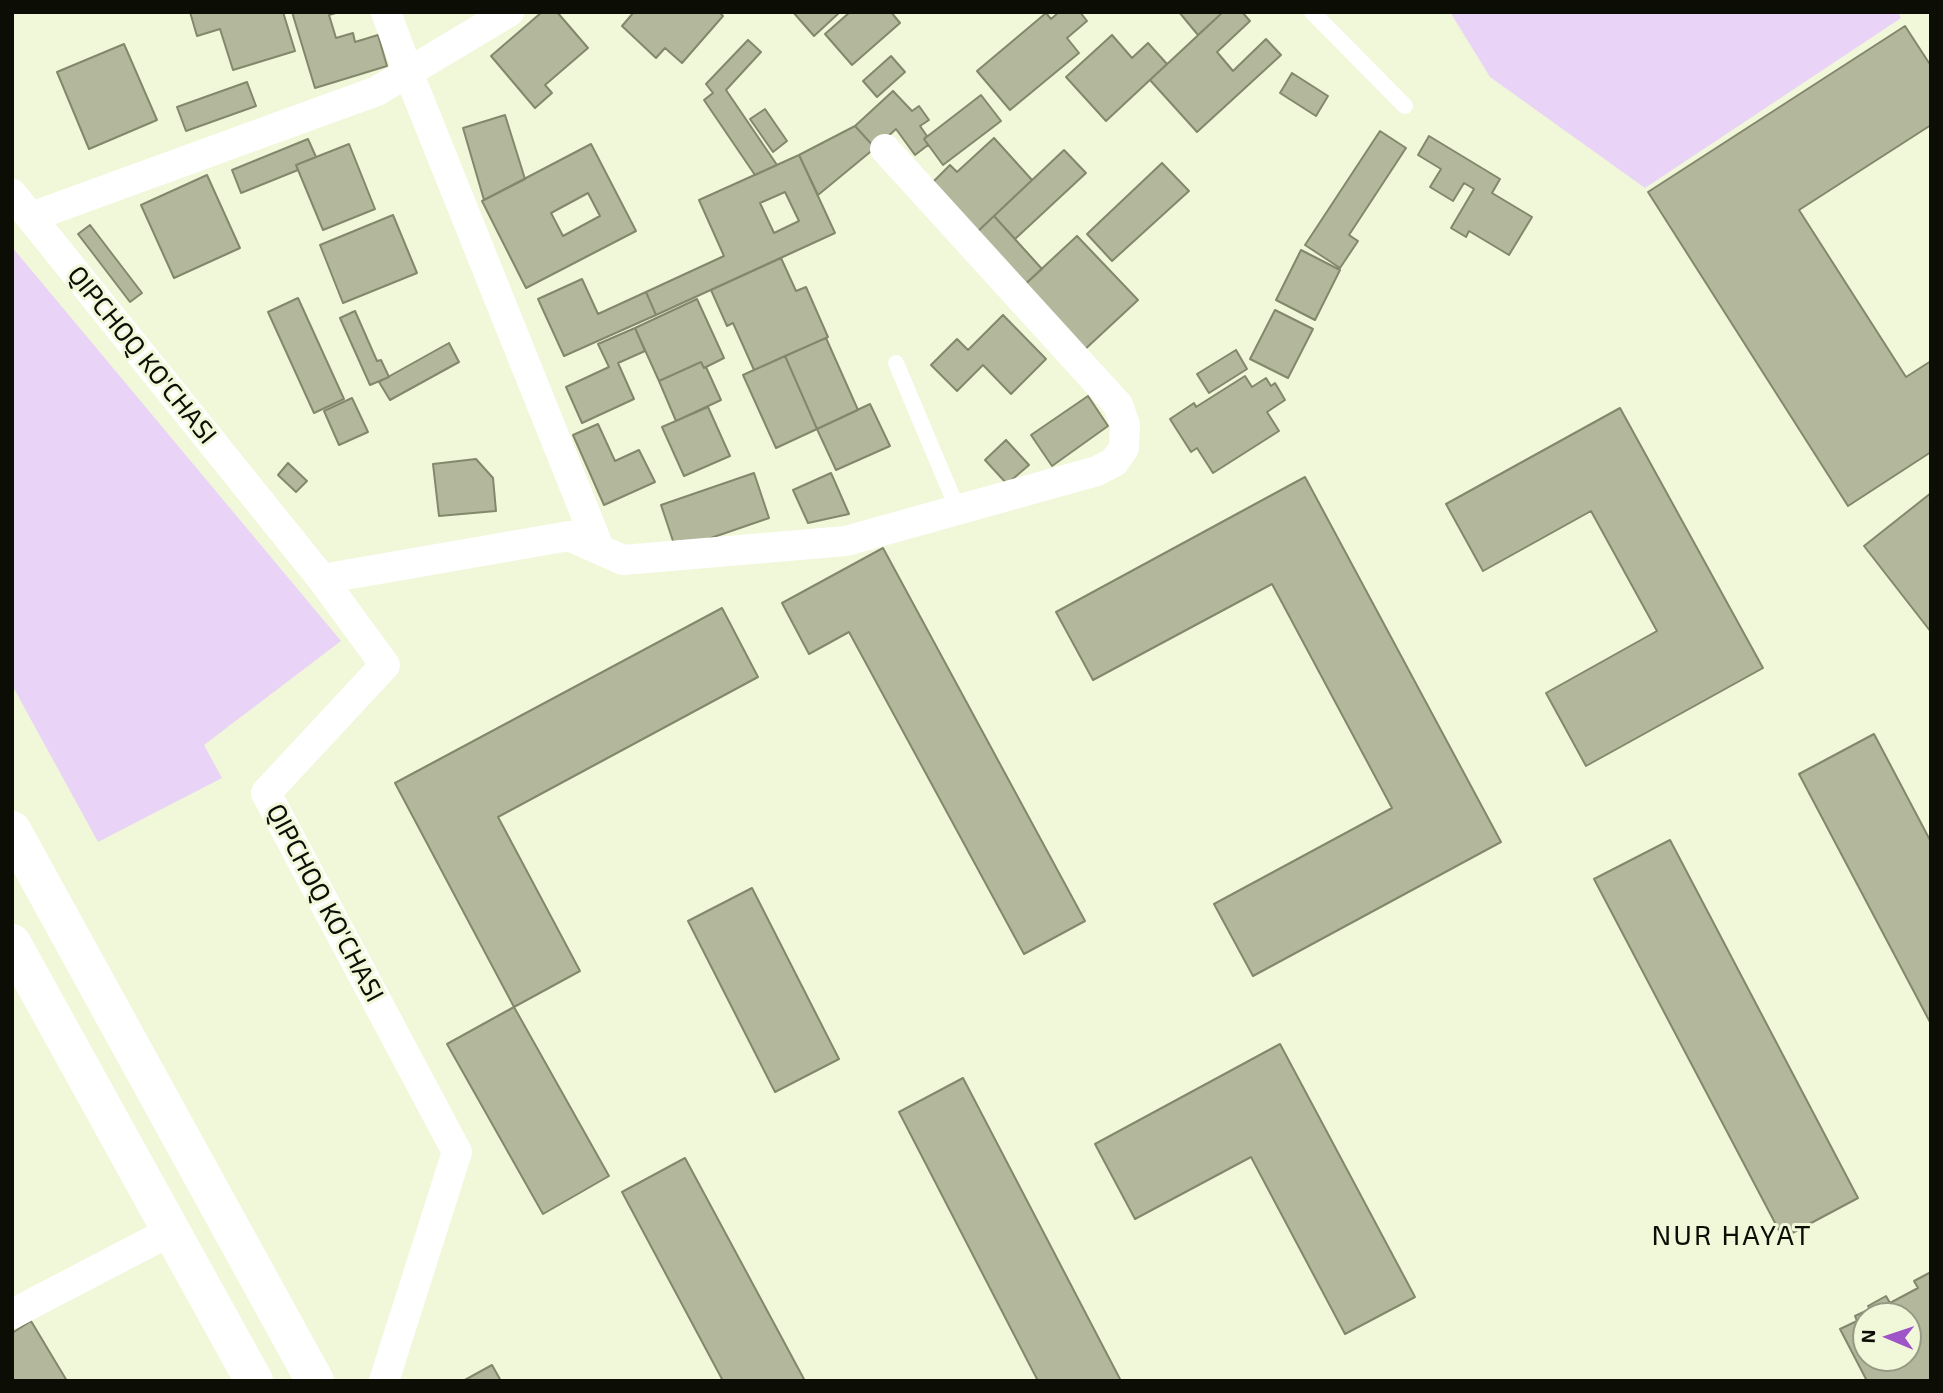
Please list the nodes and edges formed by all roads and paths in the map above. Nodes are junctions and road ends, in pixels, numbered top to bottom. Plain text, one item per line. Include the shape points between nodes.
1 (386, 12) edge
2 (509, 12) edge
3 (1312, 12) edge
4 (408, 72) junction
5 (1405, 106) dead end
6 (885, 149) dead end
7 (12, 194) edge
8 (31, 217) junction
9 (896, 363) dead end
10 (958, 510) junction
11 (600, 550) junction
12 (322, 579) junction
13 (12, 830) edge
14 (12, 943) edge
15 (171, 1231) junction
16 (12, 1314) edge
17 (254, 1381) edge
18 (315, 1381) edge
19 (384, 1381) edge

1 - 4 street
2 - 4 street
3 - 5 lane
4 - 8 street via 377,91
4 - 11 street
6 - 10 street via 1118,405 1125,425 1124,448 1114,462 1097,471
7 - 8 street, QIPCHOQ KO'CHASI
8 - 12 street, QIPCHOQ KO'CHASI
9 - 10 lane
10 - 11 street via 846,541 623,559
11 - 12 street via 569,536
12 - 19 street, QIPCHOQ KO'CHASI via 385,666 266,793 457,1152
13 - 18 main road
14 - 15 main road
15 - 16 street
15 - 17 main road

